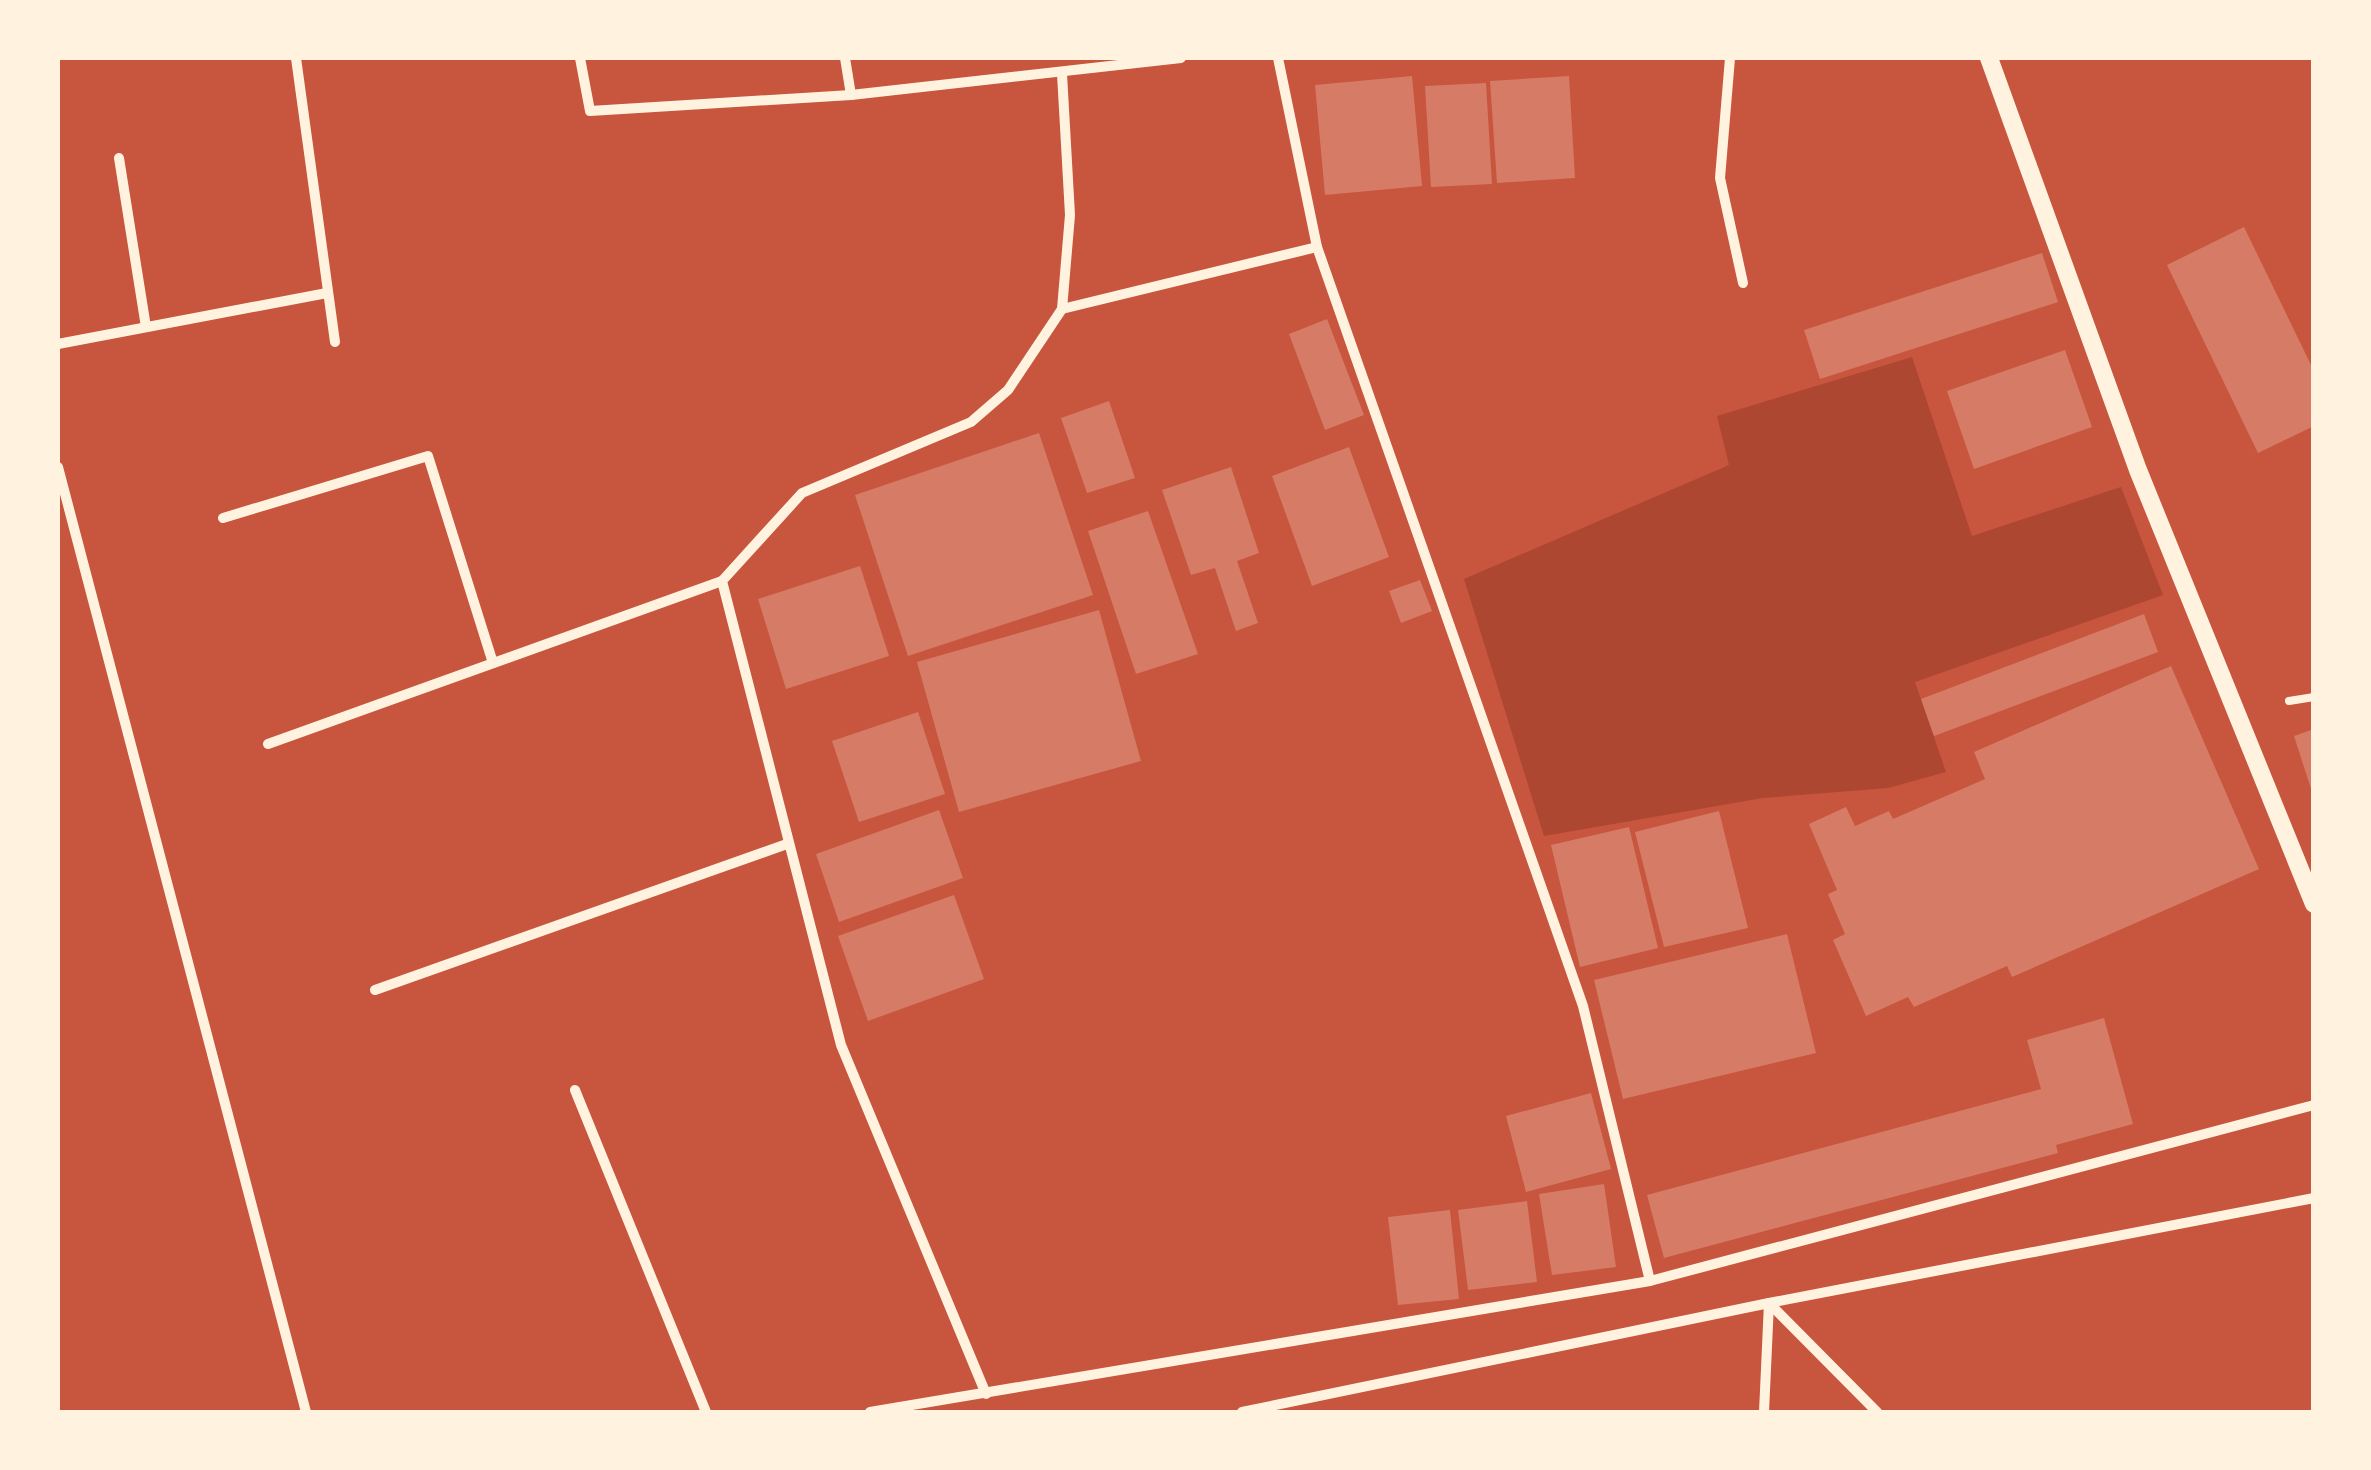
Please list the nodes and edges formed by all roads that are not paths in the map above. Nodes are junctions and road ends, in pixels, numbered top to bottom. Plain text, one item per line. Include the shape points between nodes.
1 (296, 58) edge
2 (580, 58) edge
3 (846, 58) edge
4 (1181, 58) edge
5 (1278, 58) edge
6 (1730, 58) edge
7 (1989, 58) edge
8 (1062, 74) junction
9 (850, 95) junction
10 (119, 158) dead end
11 (1318, 247) junction
12 (1743, 283) dead end
13 (327, 292) junction
14 (1062, 309) junction
15 (146, 327) junction
16 (335, 342) dead end
17 (58, 344) edge
18 (58, 467) edge
19 (224, 518) dead end
20 (722, 581) junction
21 (493, 663) junction
22 (2314, 697) edge
23 (2289, 700) dead end
24 (268, 744) dead end
25 (787, 844) junction
26 (2314, 904) edge
27 (375, 990) dead end
28 (575, 1090) dead end
29 (2314, 1105) edge
30 (2314, 1198) edge
31 (1650, 1281) junction
32 (1769, 1302) junction
33 (986, 1394) junction
34 (1303, 1407) edge
35 (306, 1412) edge
36 (706, 1412) edge
37 (870, 1412) edge
38 (1242, 1412) edge
39 (1764, 1412) edge
40 (1877, 1412) edge

1 - 13 street
2 - 9 street via 590,110
3 - 9 street
4 - 8 street
5 - 11 street
6 - 12 street via 1720,178
7 - 26 street via 2138,470
8 - 9 street
8 - 14 street via 1070,215
10 - 15 street
11 - 14 street
11 - 31 street via 1583,1006
13 - 15 street
13 - 16 street
14 - 20 street via 1008,390 971,422 802,493
15 - 17 street
18 - 35 street
19 - 21 street via 428,456
20 - 21 street
20 - 25 street
21 - 24 street
22 - 23 lane
25 - 27 street
25 - 33 street via 841,1044
28 - 36 street
29 - 31 street
30 - 32 street
31 - 33 street
32 - 34 street
32 - 39 street
32 - 40 street
33 - 37 street
34 - 38 street

